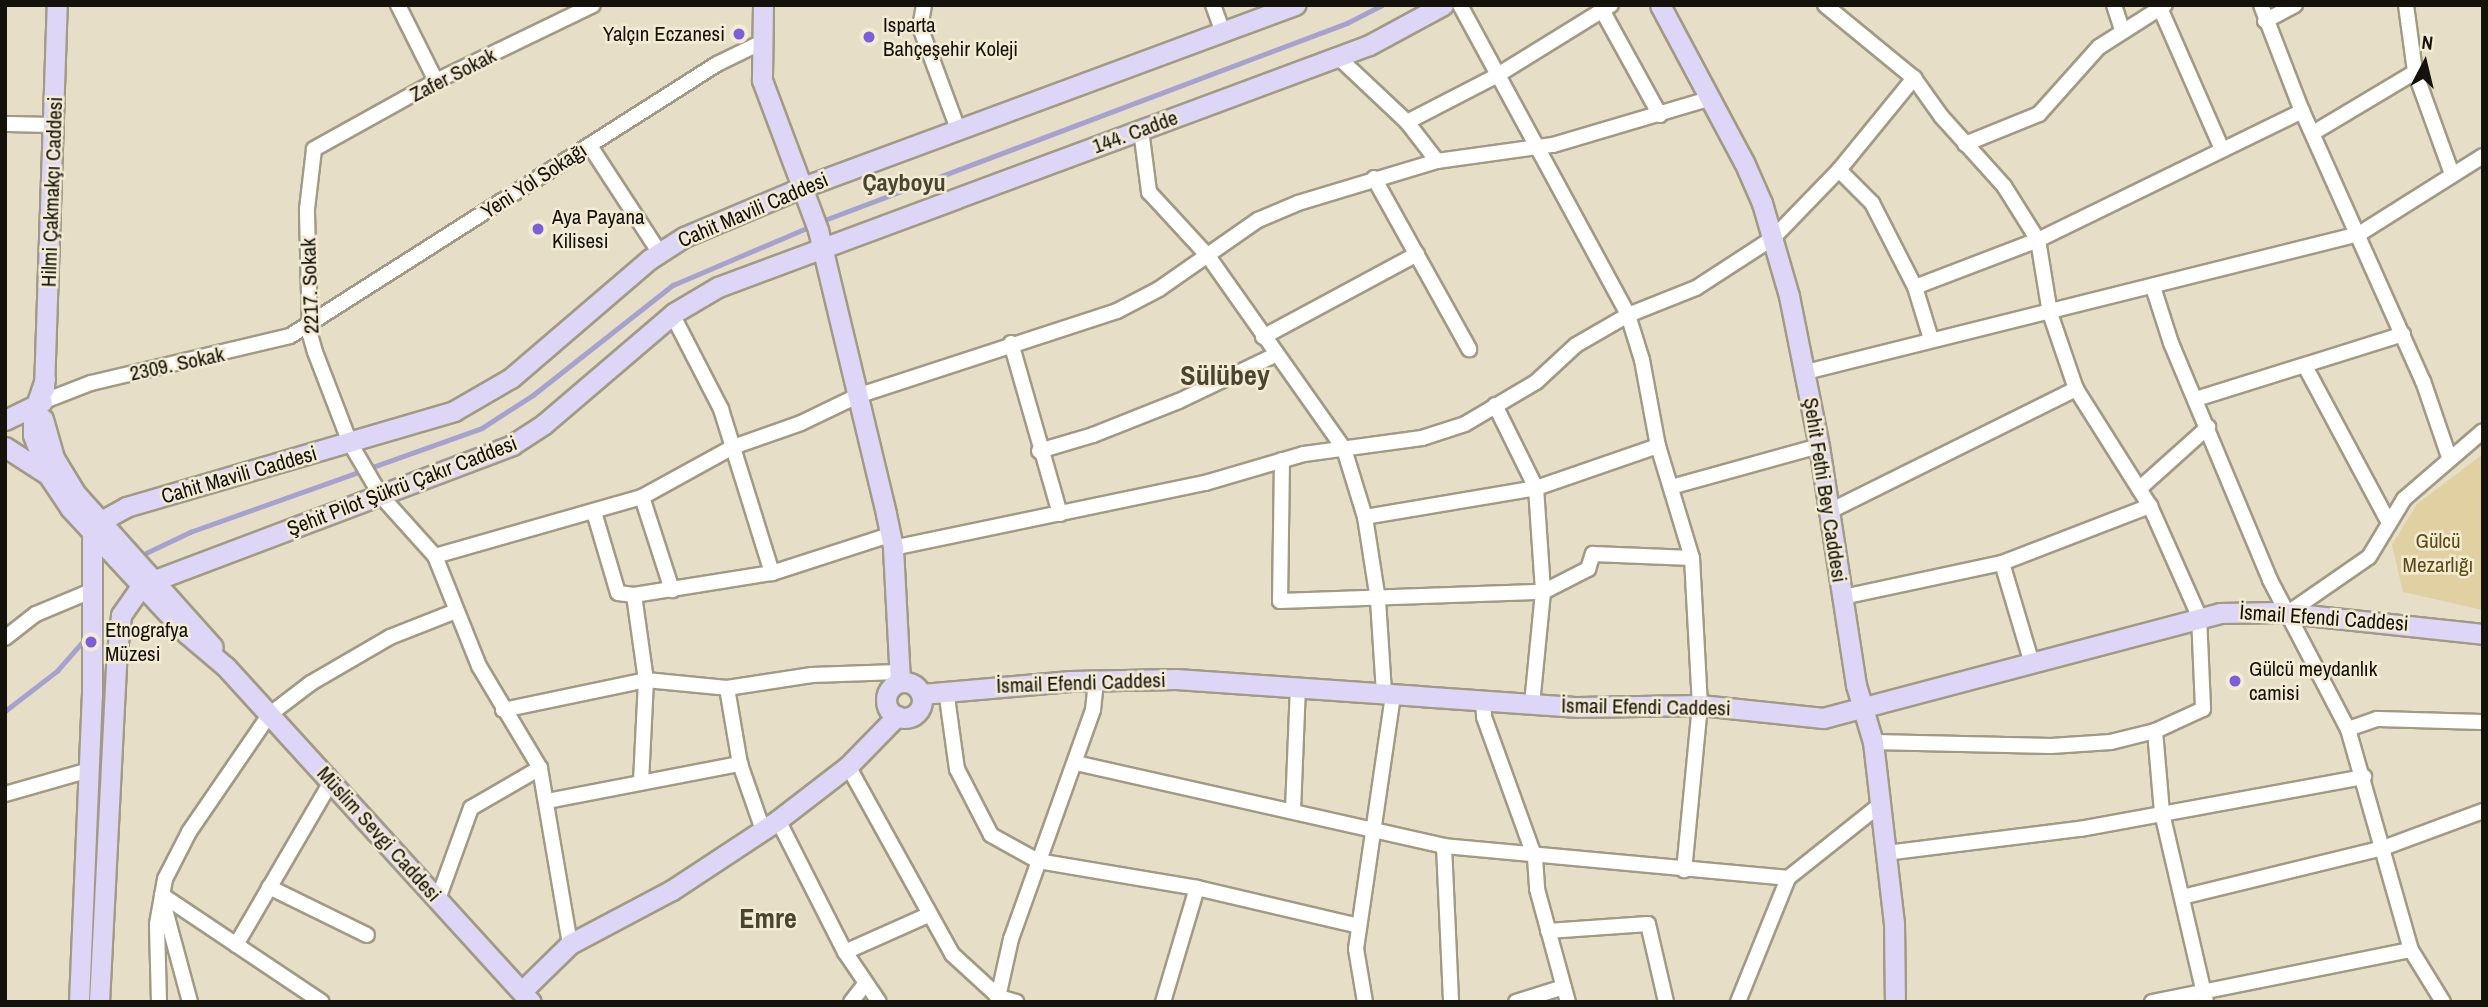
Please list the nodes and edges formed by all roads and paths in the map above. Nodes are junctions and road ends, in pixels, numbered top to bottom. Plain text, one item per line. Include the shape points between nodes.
1 (57, 5) edge
2 (398, 5) edge
3 (593, 5) edge
4 (763, 5) edge
5 (924, 5) edge
6 (1213, 5) edge
7 (1295, 5) edge
8 (1443, 5) edge
9 (1460, 5) edge
10 (1660, 5) edge
11 (1825, 5) edge
12 (2114, 5) edge
13 (2261, 5) edge
14 (2295, 5) edge
15 (2406, 5) edge
16 (2162, 7) edge
17 (1606, 8) edge
18 (2266, 21) junction
19 (2123, 32) junction
20 (1223, 33) junction
21 (760, 43) junction
22 (1338, 57) junction
23 (2415, 72) junction
24 (1496, 76) junction
25 (1914, 78) junction
26 (436, 82) junction
27 (1713, 98) junction
28 (2302, 111) junction
29 (1660, 115) junction
30 (1407, 122) junction
31 (5, 124) edge
32 (54, 125) junction
33 (958, 129) junction
34 (1141, 130) junction
35 (2313, 133) junction
36 (1965, 144) junction
37 (590, 146) junction
38 (1533, 147) junction
39 (314, 149) joint
40 (2222, 149) junction
41 (2483, 156) edge
42 (1437, 161) junction
43 (1839, 170) junction
44 (2452, 174) junction
45 (1374, 178) junction
46 (805, 194) junction
47 (2360, 234) junction
48 (1773, 238) junction
49 (820, 239) junction
50 (2038, 240) junction
51 (659, 252) junction
52 (1417, 254) junction
53 (1208, 256) junction
54 (1915, 287) junction
55 (2153, 287) junction
56 (2050, 313) junction
57 (672, 314) junction
58 (1628, 315) junction
59 (310, 324) junction
60 (2403, 334) junction
61 (1263, 337) junction
62 (1931, 339) junction
63 (1011, 344) junction
64 (1469, 349) dead end
65 (1275, 355) junction
66 (2306, 368) junction
67 (1806, 372) junction
68 (45, 379) joint
69 (2076, 389) junction
70 (857, 396) junction
71 (2196, 399) junction
72 (39, 404) junction
73 (1495, 405) junction
74 (5, 420) edge
75 (2208, 427) junction
76 (2483, 431) edge
77 (1658, 446) junction
78 (1819, 446) junction
79 (5, 447) edge
80 (733, 447) junction
81 (1343, 449) junction
82 (355, 450) junction
83 (1039, 451) junction
84 (2449, 457) junction
85 (1282, 460) junction
86 (48, 475) junction
87 (1671, 487) junction
88 (1536, 488) junction
89 (2139, 489) junction
90 (378, 492) junction
91 (642, 497) junction
92 (2150, 506) junction
93 (1830, 511) junction
94 (594, 512) junction
95 (1060, 514) junction
96 (1364, 517) junction
97 (2389, 523) junction
98 (96, 527) junction
99 (892, 542) junction
100 (435, 556) junction
101 (1692, 558) junction
102 (2002, 563) junction
103 (772, 573) junction
104 (149, 583) junction
105 (90, 590) junction
106 (673, 590) junction
107 (1543, 592) junction
108 (634, 595) junction
109 (1843, 597) junction
110 (1378, 600) junction
111 (456, 611) junction
112 (2288, 613) junction
113 (2199, 616) junction
114 (2483, 634) edge
115 (5, 638) edge
116 (2031, 660) junction
117 (899, 677) junction
118 (1096, 679) junction
119 (646, 680) junction
120 (1298, 687) junction
121 (727, 688) junction
122 (946, 690) junction
123 (1388, 693) junction
124 (922, 694) junction
125 (1483, 701) junction
126 (1532, 704) junction
127 (1700, 705) junction
128 (1862, 708) junction
129 (503, 710) junction
130 (269, 715) junction
131 (897, 716) junction
132 (2483, 722) edge
133 (2348, 729) junction
134 (2155, 731) junction
135 (1872, 742) junction
136 (740, 764) junction
137 (1076, 764) junction
138 (848, 766) junction
139 (540, 768) junction
140 (89, 771) junction
141 (2364, 777) junction
142 (331, 782) junction
143 (641, 782) junction
144 (5, 794) edge
145 (548, 800) junction
146 (1881, 804) junction
147 (1293, 810) junction
148 (2483, 811) edge
149 (2162, 813) junction
150 (771, 825) junction
151 (1376, 833) junction
152 (1444, 846) junction
153 (2384, 848) junction
154 (1886, 853) junction
155 (1535, 858) junction
156 (1038, 861) junction
157 (1684, 870) junction
158 (1788, 878) junction
159 (269, 887) junction
160 (1197, 888) junction
161 (162, 896) junction
162 (2182, 897) junction
163 (438, 900) junction
164 (928, 915) junction
165 (1359, 926) junction
166 (1548, 931) junction
167 (367, 935) dead end
168 (570, 944) junction
169 (236, 945) junction
170 (2411, 950) junction
171 (845, 952) junction
172 (865, 984) junction
173 (1564, 987) junction
174 (526, 996) edge
175 (2206, 997) edge
176 (998, 999) edge
177 (79, 1002) edge
178 (99, 1002) edge
179 (159, 1002) edge
180 (190, 1002) edge
181 (322, 1002) edge
182 (851, 1002) edge
183 (878, 1002) edge
184 (1016, 1002) edge
185 (1163, 1002) edge
186 (1365, 1002) edge
187 (1451, 1002) edge
188 (1516, 1002) edge
189 (1568, 1002) edge
190 (1667, 1002) edge
191 (1738, 1002) edge
192 (1895, 1002) edge
193 (2152, 1002) edge
194 (2443, 1002) edge

1 - 32 street, Hilmi Çakmakçı Caddesi
2 - 26 street
3 - 26 street, Zafer Sokak
4 - 21 street
5 - 33 street via 920,27
6 - 20 street
7 - 20 street, Cahit Mavili Caddesi
8 - 22 street, 144. Cadde
9 - 24 street
10 - 27 street, Şehit Fethi Bey Caddesi
11 - 25 street
12 - 19 street
13 - 18 street
14 - 18 street
15 - 23 street
16 - 19 street
16 - 40 street
17 - 24 street
17 - 29 street
18 - 28 street
19 - 36 street via 2099,47 2039,114
20 - 33 street, Cahit Mavili Caddesi
21 - 37 street, Yeni Yol Sokağı via 717,64
21 - 46 street via 766,96
22 - 30 street
22 - 34 street, 144. Cadde
23 - 35 street
23 - 44 street
24 - 30 street
24 - 38 street
25 - 36 street
25 - 43 street
26 - 39 street, Zafer Sokak
27 - 29 street
27 - 48 street, Şehit Fethi Bey Caddesi via 1758,193
28 - 35 street
28 - 40 street
29 - 38 street
30 - 42 street
31 - 32 street
32 - 68 street, Hilmi Çakmakçı Caddesi
33 - 46 street, Cahit Mavili Caddesi
34 - 49 street, 144. Cadde
34 - 53 street via 1149,192
35 - 47 street
36 - 50 street via 2004,186
37 - 51 street
37 - 59 street, Yeni Yol Sokağı
38 - 42 street
38 - 58 street
39 - 59 street, 2217. Sokak via 307,209
40 - 50 street
41 - 44 street
42 - 45 street
43 - 48 street
43 - 54 street via 1872,203
44 - 47 street
45 - 52 street
45 - 53 street via 1258,220
46 - 49 street
46 - 51 street, Cahit Mavili Caddesi
47 - 55 street
47 - 60 street
48 - 58 street via 1696,288
48 - 67 street, Şehit Fethi Bey Caddesi
49 - 57 street, Şehit Pilot Şükrü Çakır Caddesi
49 - 70 street
50 - 54 street
50 - 56 street
51 - 82 street, Cahit Mavili Caddesi via 494,390
52 - 61 street
52 - 64 street
53 - 61 street
53 - 63 street via 1117,311
54 - 62 street
55 - 56 street
55 - 71 street
56 - 62 street
56 - 69 street
57 - 80 street via 721,409
57 - 90 street, Şehit Pilot Şükrü Çakır Caddesi via 524,439
58 - 73 street via 1577,345 1536,382
58 - 77 street
59 - 72 street, 2309. Sokak via 280,341 91,383
59 - 82 street, 2217. Sokak via 315,352
60 - 66 street
60 - 84 street
61 - 65 street
62 - 67 street
63 - 70 street
63 - 83 street
65 - 81 street via 1302,386
65 - 83 street via 1179,401
66 - 71 street
66 - 97 street
67 - 78 street, Şehit Fethi Bey Caddesi
68 - 72 street, Müslim Sevgi Caddesi
69 - 89 street
69 - 93 street
70 - 80 street via 801,423
70 - 99 street
71 - 75 street
72 - 74 street
72 - 86 street, Müslim Sevgi Caddesi via 33,435
72 - 98 street, Müslim Sevgi Caddesi via 59,469
73 - 81 street via 1465,424 1422,439
73 - 88 street
75 - 89 street
75 - 112 street
76 - 84 street
77 - 87 street
77 - 88 street
78 - 87 street
78 - 93 street, Şehit Fethi Bey Caddesi
79 - 86 street
80 - 91 street
80 - 103 street
81 - 85 street
81 - 96 street
82 - 90 street, 2217. Sokak
82 - 98 street, Cahit Mavili Caddesi via 126,507
83 - 95 street
84 - 97 street via 2404,499
85 - 95 street via 1205,483
85 - 110 street via 1280,601
86 - 98 street, Müslim Sevgi Caddesi
87 - 101 street
88 - 96 street
88 - 107 street
89 - 92 street
90 - 100 street, 2217. Sokak
90 - 104 street, Şehit Pilot Şükrü Çakır Caddesi
91 - 94 street
91 - 106 street
92 - 102 street
92 - 113 street
93 - 109 street, Şehit Fethi Bey Caddesi
94 - 100 street
94 - 108 street via 618,593
95 - 99 street
96 - 110 street
97 - 112 street via 2368,557
98 - 104 street, Müslim Sevgi Caddesi
98 - 105 street
99 - 103 street
99 - 117 street
100 - 111 street
101 - 107 street via 1593,554 1588,569
101 - 127 street
102 - 109 street
102 - 116 street
103 - 106 street
104 - 130 street, Müslim Sevgi Caddesi
104 - 178 street via 121,615
105 - 115 street via 36,614
105 - 140 street
106 - 108 street
107 - 110 street
107 - 126 street
108 - 119 street
109 - 128 street, Şehit Fethi Bey Caddesi
110 - 123 street
111 - 129 street
111 - 130 street via 390,637 311,683
112 - 113 street, İsmail Efendi Caddesi
112 - 114 street, İsmail Efendi Caddesi
112 - 133 street
113 - 116 street, İsmail Efendi Caddesi
113 - 134 street via 2203,709
116 - 128 street, İsmail Efendi Caddesi
117 - 121 street via 812,675
117 - 124 street
117 - 131 street via 886,697 888,708
118 - 120 street, İsmail Efendi Caddesi
118 - 122 street, İsmail Efendi Caddesi
118 - 137 street via 1093,710
119 - 121 street
119 - 129 street
119 - 143 street
120 - 123 street, İsmail Efendi Caddesi
120 - 147 street
121 - 136 street
122 - 124 street, İsmail Efendi Caddesi
122 - 156 street via 957,769 975,811 991,835
123 - 125 street, İsmail Efendi Caddesi
123 - 151 street
124 - 131 street via 922,706 914,715
125 - 126 street, İsmail Efendi Caddesi
125 - 155 street via 1490,736
126 - 127 street, İsmail Efendi Caddesi
127 - 128 street, İsmail Efendi Caddesi via 1811,718
127 - 157 street
128 - 135 street, Şehit Fethi Bey Caddesi
129 - 139 street
130 - 142 street, Müslim Sevgi Caddesi
130 - 161 street via 189,832 165,879
131 - 138 street
132 - 133 street via 2377,719
133 - 141 street
134 - 135 street via 2111,742 2051,746
134 - 149 street
135 - 146 street, Şehit Fethi Bey Caddesi
136 - 143 street
136 - 150 street
137 - 147 street
137 - 156 street
138 - 150 street
138 - 164 street
139 - 145 street
139 - 163 street via 471,808
140 - 144 street
140 - 177 street
141 - 149 street
141 - 153 street
142 - 159 street
142 - 163 street, Müslim Sevgi Caddesi
143 - 145 street
145 - 168 street
146 - 154 street, Şehit Fethi Bey Caddesi
146 - 158 street
147 - 151 street
148 - 153 street
149 - 154 street via 2080,829
149 - 162 street
150 - 168 street via 672,890
150 - 171 street
151 - 152 street
151 - 165 street
152 - 155 street
152 - 187 street
153 - 162 street
153 - 170 street
154 - 192 street, Şehit Fethi Bey Caddesi via 1896,953
155 - 157 street
155 - 166 street
156 - 160 street
156 - 176 street via 1011,939
157 - 158 street
158 - 191 street
159 - 167 street
159 - 169 street
160 - 165 street
160 - 185 street
161 - 169 street
161 - 179 street via 157,924
161 - 180 street
162 - 175 street
163 - 174 street, Müslim Sevgi Caddesi
164 - 171 street
164 - 176 street via 952,954
165 - 186 street via 1356,949
166 - 173 street
166 - 190 street via 1648,923
168 - 174 street
169 - 181 street
170 - 175 street
170 - 194 street
171 - 172 street
172 - 182 street
172 - 183 street
173 - 188 street
173 - 189 street
175 - 193 street
176 - 184 street

